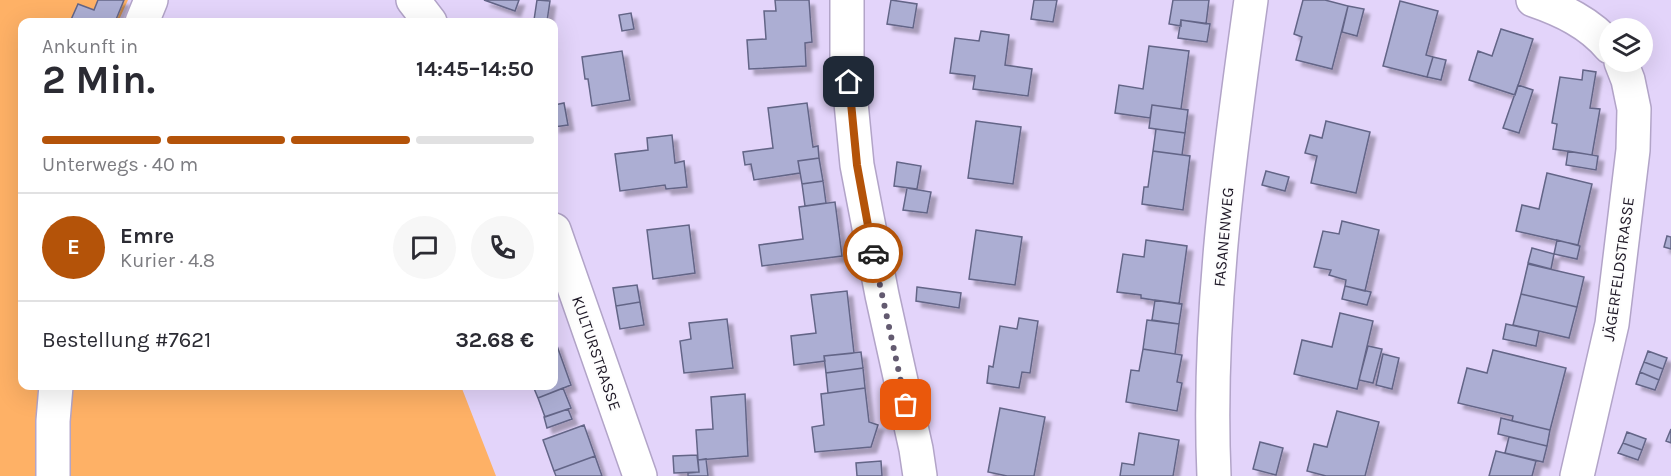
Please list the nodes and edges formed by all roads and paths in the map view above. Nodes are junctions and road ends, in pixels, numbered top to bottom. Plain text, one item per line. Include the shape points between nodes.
1 (151, 0) edge
2 (413, 0) edge
3 (847, 0) edge
4 (1251, 0) edge
5 (1533, 0) edge
6 (144, 18) edge
7 (427, 18) edge
8 (1599, 35) edge
9 (1625, 72) edge
10 (558, 241) edge
11 (56, 390) edge
12 (53, 476) edge
13 (640, 476) edge
14 (920, 476) edge
15 (1214, 476) edge
16 (1577, 476) edge

1 - 6 street
2 - 7 street
3 - 14 street via 847,62 857,165
4 - 15 street, FASANENWEG via 1231,140 1221,257 1213,365
5 - 8 street via 1584,23
9 - 16 street, JÄGERFELDSTRASSE via 1634,109 1633,150 1612,324
10 - 13 street, KULTURSTRASSE
11 - 12 street

